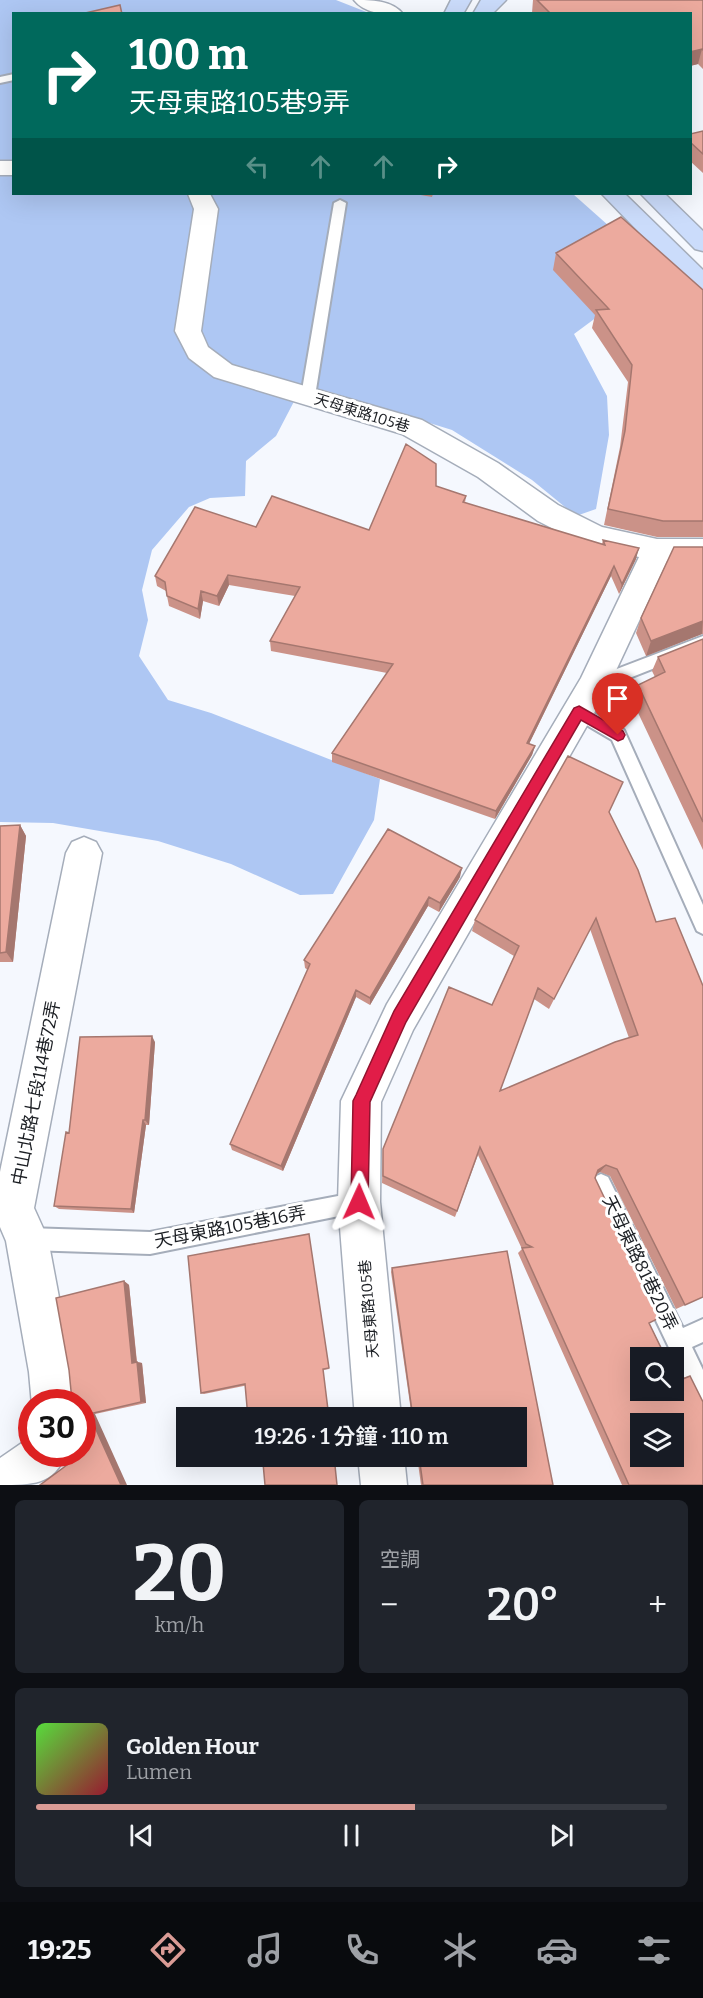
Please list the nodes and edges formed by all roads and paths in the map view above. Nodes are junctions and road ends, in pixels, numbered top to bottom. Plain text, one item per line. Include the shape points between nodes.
1 (363, 0) edge
2 (496, 0) edge
3 (390, 12) edge
4 (483, 12) edge
5 (199, 195) edge
6 (615, 195) edge
7 (653, 195) edge
8 (339, 203) dead end
9 (703, 244) edge
10 (703, 284) edge
11 (308, 396) junction
12 (657, 550) junction
13 (703, 550) edge
14 (703, 642) edge
15 (587, 699) junction
16 (84, 853) dead end
17 (703, 925) edge
18 (601, 1184) edge
19 (359, 1202) junction
20 (27, 1239) junction
21 (703, 1330) edge
22 (678, 1342) junction
23 (52, 1389) edge
24 (703, 1394) edge
25 (377, 1407) edge
26 (26, 1467) edge
27 (382, 1467) edge
28 (3, 1485) edge
29 (384, 1485) edge

1 - 3 street
2 - 4 street
5 - 11 street, 天母東路105巷 via 206,209 188,331 198,352 223,371
6 - 10 street
7 - 9 street
8 - 11 lane
11 - 12 street, 天母東路105巷 via 412,427 488,470 548,513 595,537
12 - 13 street, 天母東路105巷
12 - 15 street, 天母東路105巷
14 - 15 lane
15 - 17 lane via 618,735
15 - 19 street, 天母東路105巷 via 400,1017 361,1101
16 - 20 street, 中山北路七段114巷72弄 via 13,1209
18 - 22 lane, 天母東路81巷20弄
19 - 20 lane, 天母東路105巷16弄 via 150,1243
19 - 25 street, 天母東路105巷
20 - 23 street, 中山北路七段114巷72弄
21 - 22 lane, 天母東路81巷20弄
22 - 24 lane, 天母東路81巷20弄
26 - 28 street
27 - 29 street

